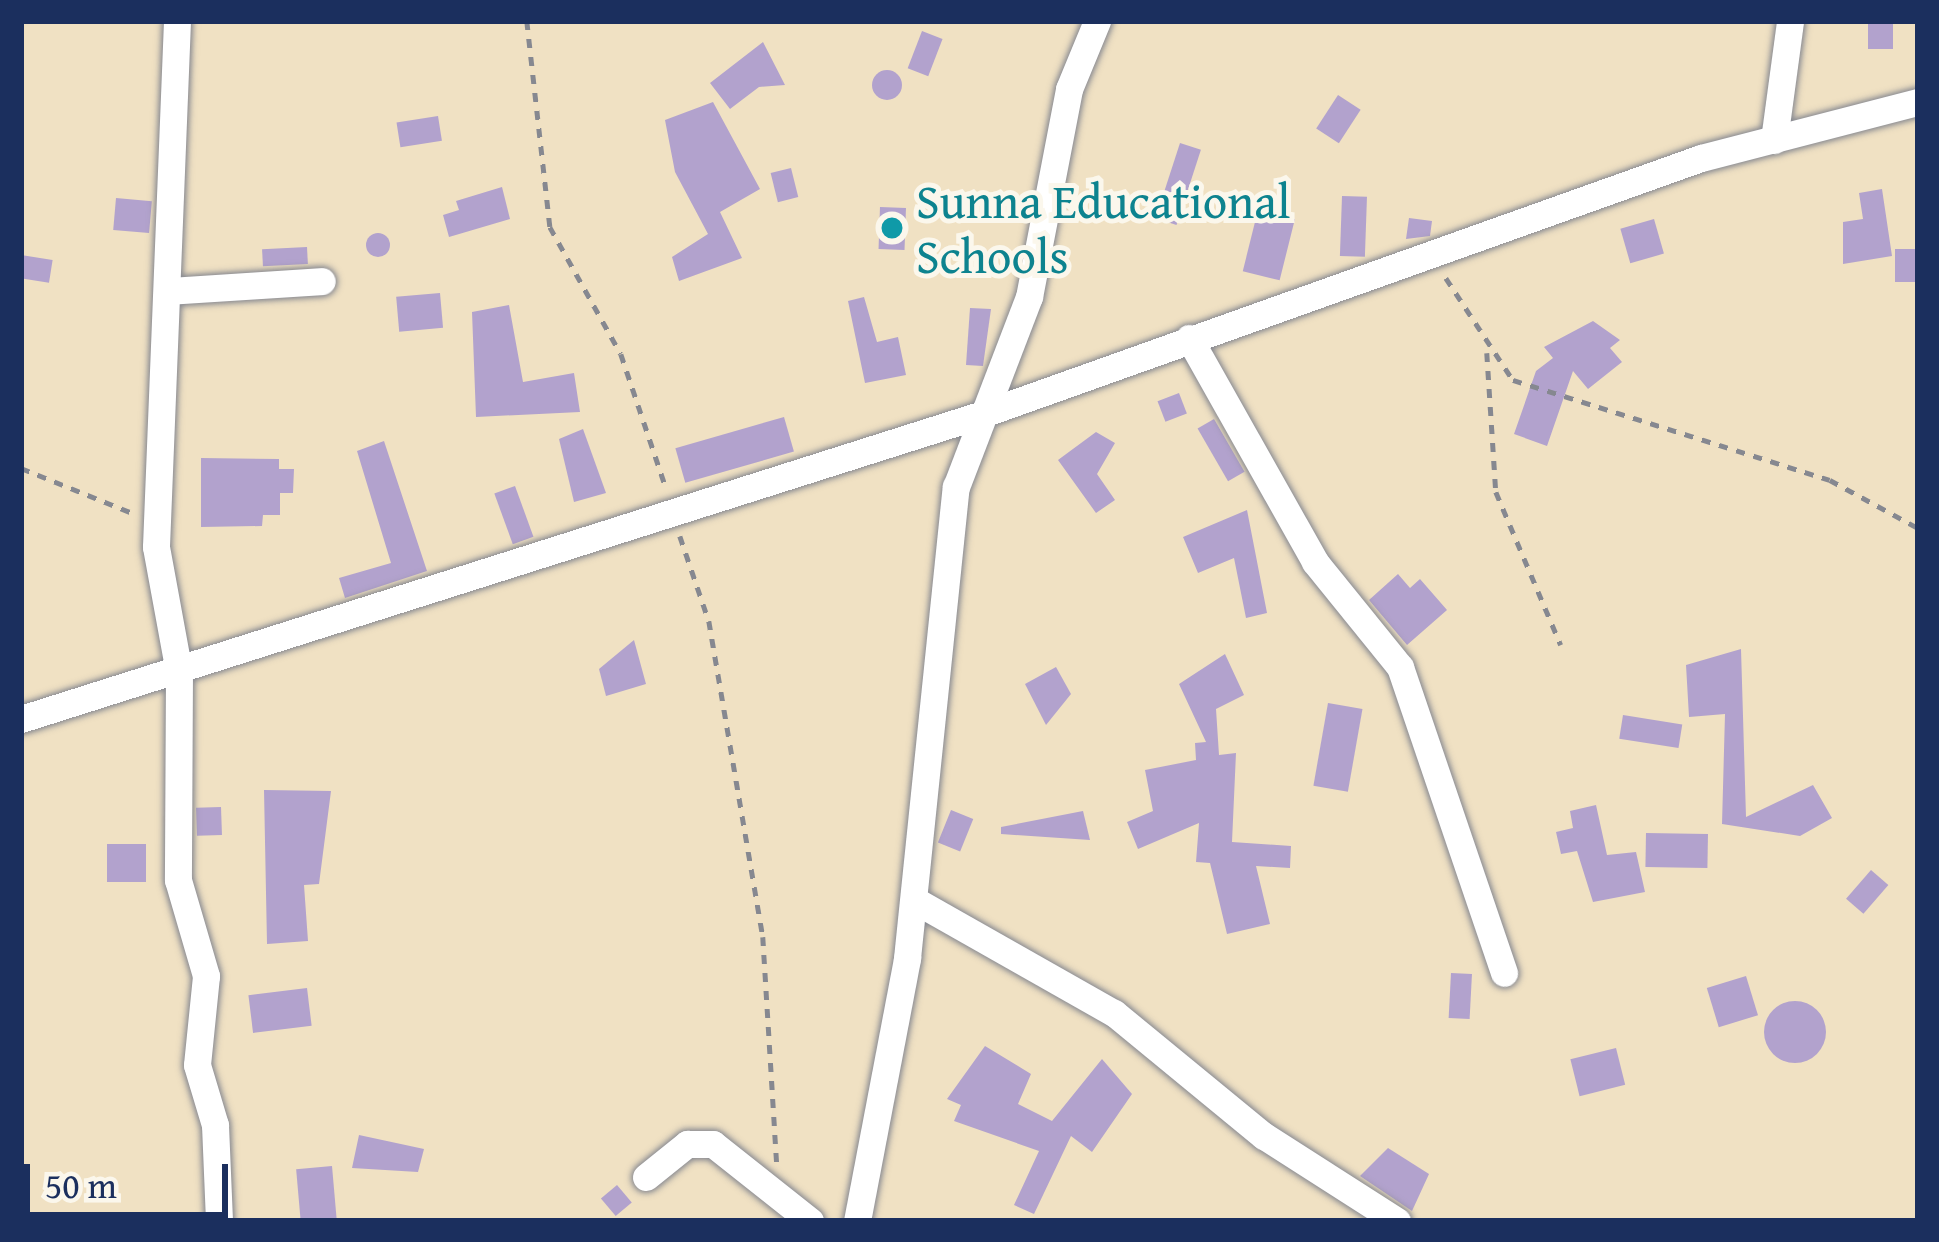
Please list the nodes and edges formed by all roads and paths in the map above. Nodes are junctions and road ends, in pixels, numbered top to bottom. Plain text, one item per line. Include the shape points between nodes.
1 (177, 21) edge
2 (527, 21) edge
3 (1097, 21) edge
4 (1790, 21) edge
5 (1918, 102) edge
6 (1774, 140) junction
7 (1432, 252) junction
8 (322, 281) dead end
9 (168, 291) junction
10 (1189, 338) junction
11 (1486, 353) junction
12 (980, 415) junction
13 (21, 468) edge
14 (672, 515) junction
15 (157, 525) junction
16 (1918, 528) edge
17 (1561, 645) dead end
18 (178, 672) junction
19 (21, 719) edge
20 (914, 901) junction
21 (1504, 973) dead end
22 (646, 1177) dead end
23 (781, 1190) junction
24 (219, 1221) edge
25 (810, 1221) edge
26 (857, 1221) edge
27 (1397, 1221) edge

1 - 9 street
2 - 14 path via 550,227 650,420
3 - 12 street via 1069,89 1029,297
4 - 6 street
5 - 6 street
6 - 7 street
7 - 10 street
7 - 11 path
8 - 9 street
9 - 15 street
10 - 12 street
10 - 21 street via 1315,562 1400,667
11 - 16 path via 1556,399 1810,472
11 - 17 path via 1496,493
12 - 14 street
12 - 20 street via 956,488
13 - 15 path
14 - 18 street
14 - 23 path via 709,621 763,937
15 - 18 street
18 - 19 street
18 - 24 street via 178,880 206,976 197,1065 215,1125
20 - 26 street
20 - 27 street via 1114,1013 1264,1136
22 - 23 street via 687,1144 713,1144
23 - 25 street

